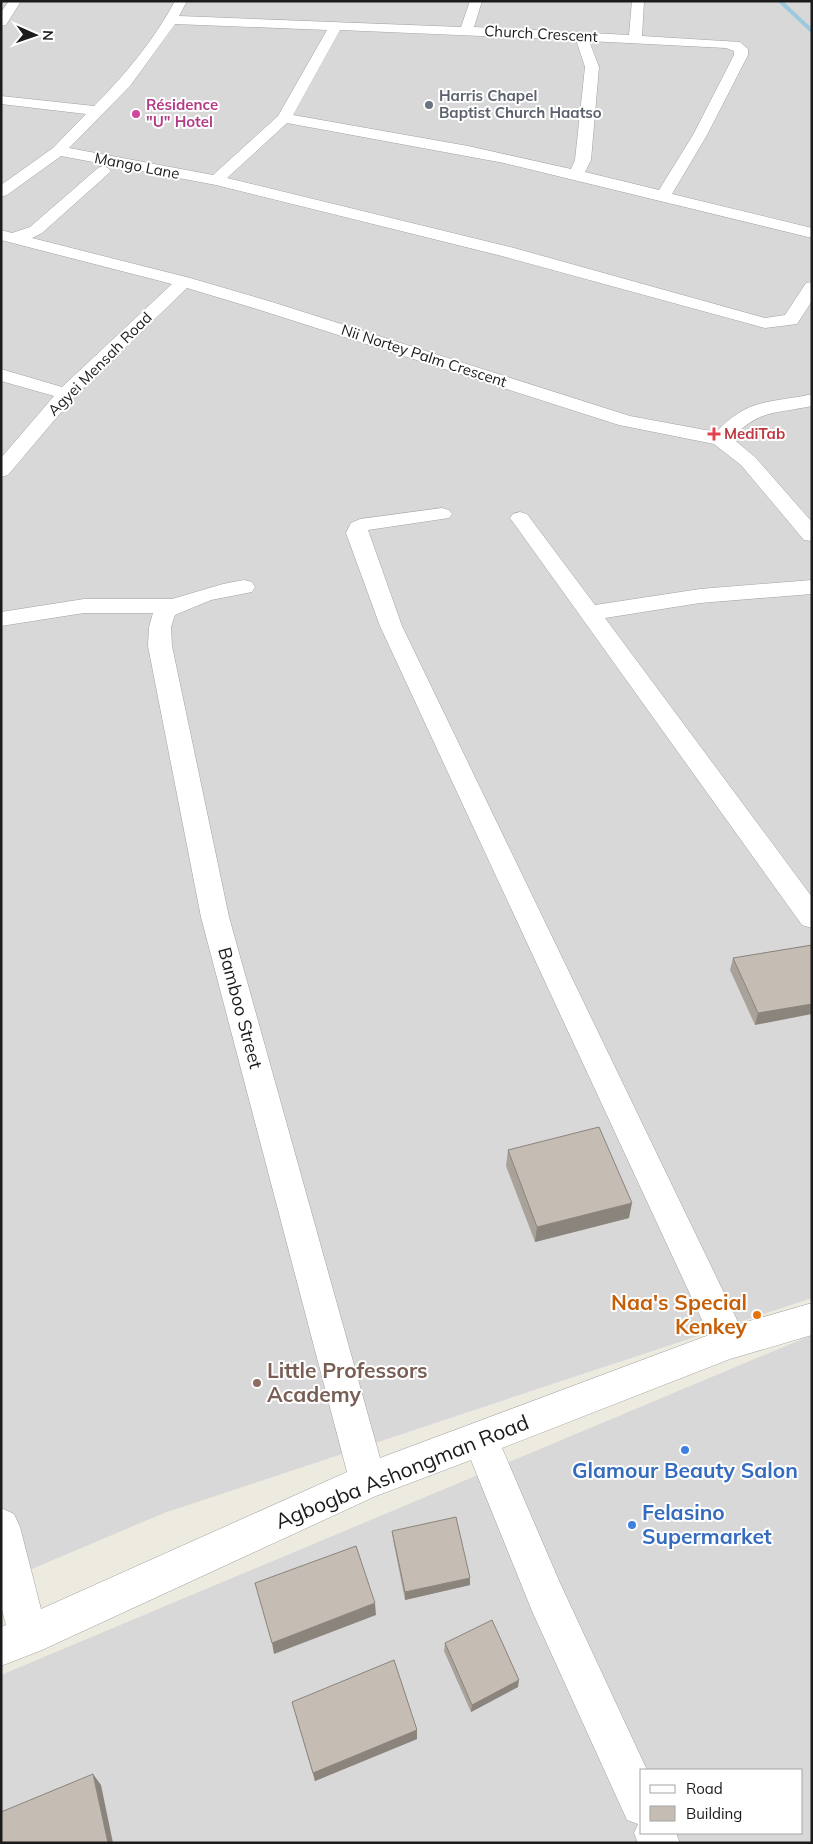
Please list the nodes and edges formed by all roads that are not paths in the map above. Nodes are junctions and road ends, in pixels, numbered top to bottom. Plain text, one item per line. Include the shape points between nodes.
1 (15, 1) edge
2 (181, 1) edge
3 (476, 1) edge
4 (638, 1) edge
5 (172, 20) junction
6 (2, 21) edge
7 (336, 26) junction
8 (466, 31) junction
9 (581, 36) junction
10 (635, 39) junction
11 (1, 100) edge
12 (97, 111) junction
13 (284, 118) junction
14 (58, 151) junction
15 (103, 171) dead end
16 (576, 174) junction
17 (216, 180) junction
18 (1, 192) edge
19 (662, 196) junction
20 (812, 233) edge
21 (7, 237) edge
22 (184, 282) junction
23 (812, 287) edge
24 (791, 320) junction
25 (812, 321) edge
26 (1, 376) edge
27 (66, 394) junction
28 (812, 400) edge
29 (720, 439) junction
30 (4, 465) edge
31 (812, 504) edge
32 (788, 508) junction
33 (442, 514) dead end
34 (520, 518) dead end
35 (812, 535) edge
36 (812, 587) edge
37 (244, 588) dead end
38 (176, 606) junction
39 (590, 613) junction
40 (1, 619) edge
41 (812, 918) edge
42 (812, 1319) edge
43 (730, 1343) junction
44 (480, 1439) junction
45 (368, 1482) junction
46 (1, 1527) edge
47 (15, 1641) edge
48 (640, 1801) edge

1 - 6 street
2 - 5 street
3 - 8 street
4 - 10 street
5 - 7 street, Church Crescent
5 - 12 street via 125,83
7 - 8 street, Church Crescent
7 - 13 street
8 - 9 street, Church Crescent
9 - 10 street, Church Crescent
9 - 16 street via 592,67 583,160
10 - 19 street, Church Crescent via 726,44 741,49 700,135
11 - 12 street
12 - 14 street
13 - 16 street via 472,151
13 - 17 street
14 - 17 street, Mango Lane
14 - 18 street
15 - 21 street via 36,230 23,236
16 - 19 street
17 - 24 street, Mango Lane via 508,252 744,318 765,323
19 - 20 street via 740,218
21 - 22 street, Nii Nortey Palm Crescent
22 - 27 street, Agyei Mensah Road
22 - 29 street, Nii Nortey Palm Crescent via 407,349 626,420
23 - 24 street
24 - 25 street, Mango Lane
26 - 27 street
27 - 30 street, Agyei Mensah Road
28 - 29 street via 752,412
29 - 32 street, Nii Nortey Palm Crescent via 748,461
31 - 32 street
32 - 35 street, Nii Nortey Palm Crescent
33 - 43 street via 367,523 358,527 357,533 391,626
34 - 39 street
36 - 39 street via 700,596
37 - 38 street, Bamboo Street via 211,592
38 - 40 street via 84,606
38 - 45 street, Bamboo Street via 165,611 160,627 160,646 215,916
39 - 41 street
42 - 43 street, Agbogba Ashongman Road
43 - 44 street, Agbogba Ashongman Road
44 - 45 street, Agbogba Ashongman Road
44 - 48 street via 546,1597
45 - 47 street, Agbogba Ashongman Road
46 - 47 street

